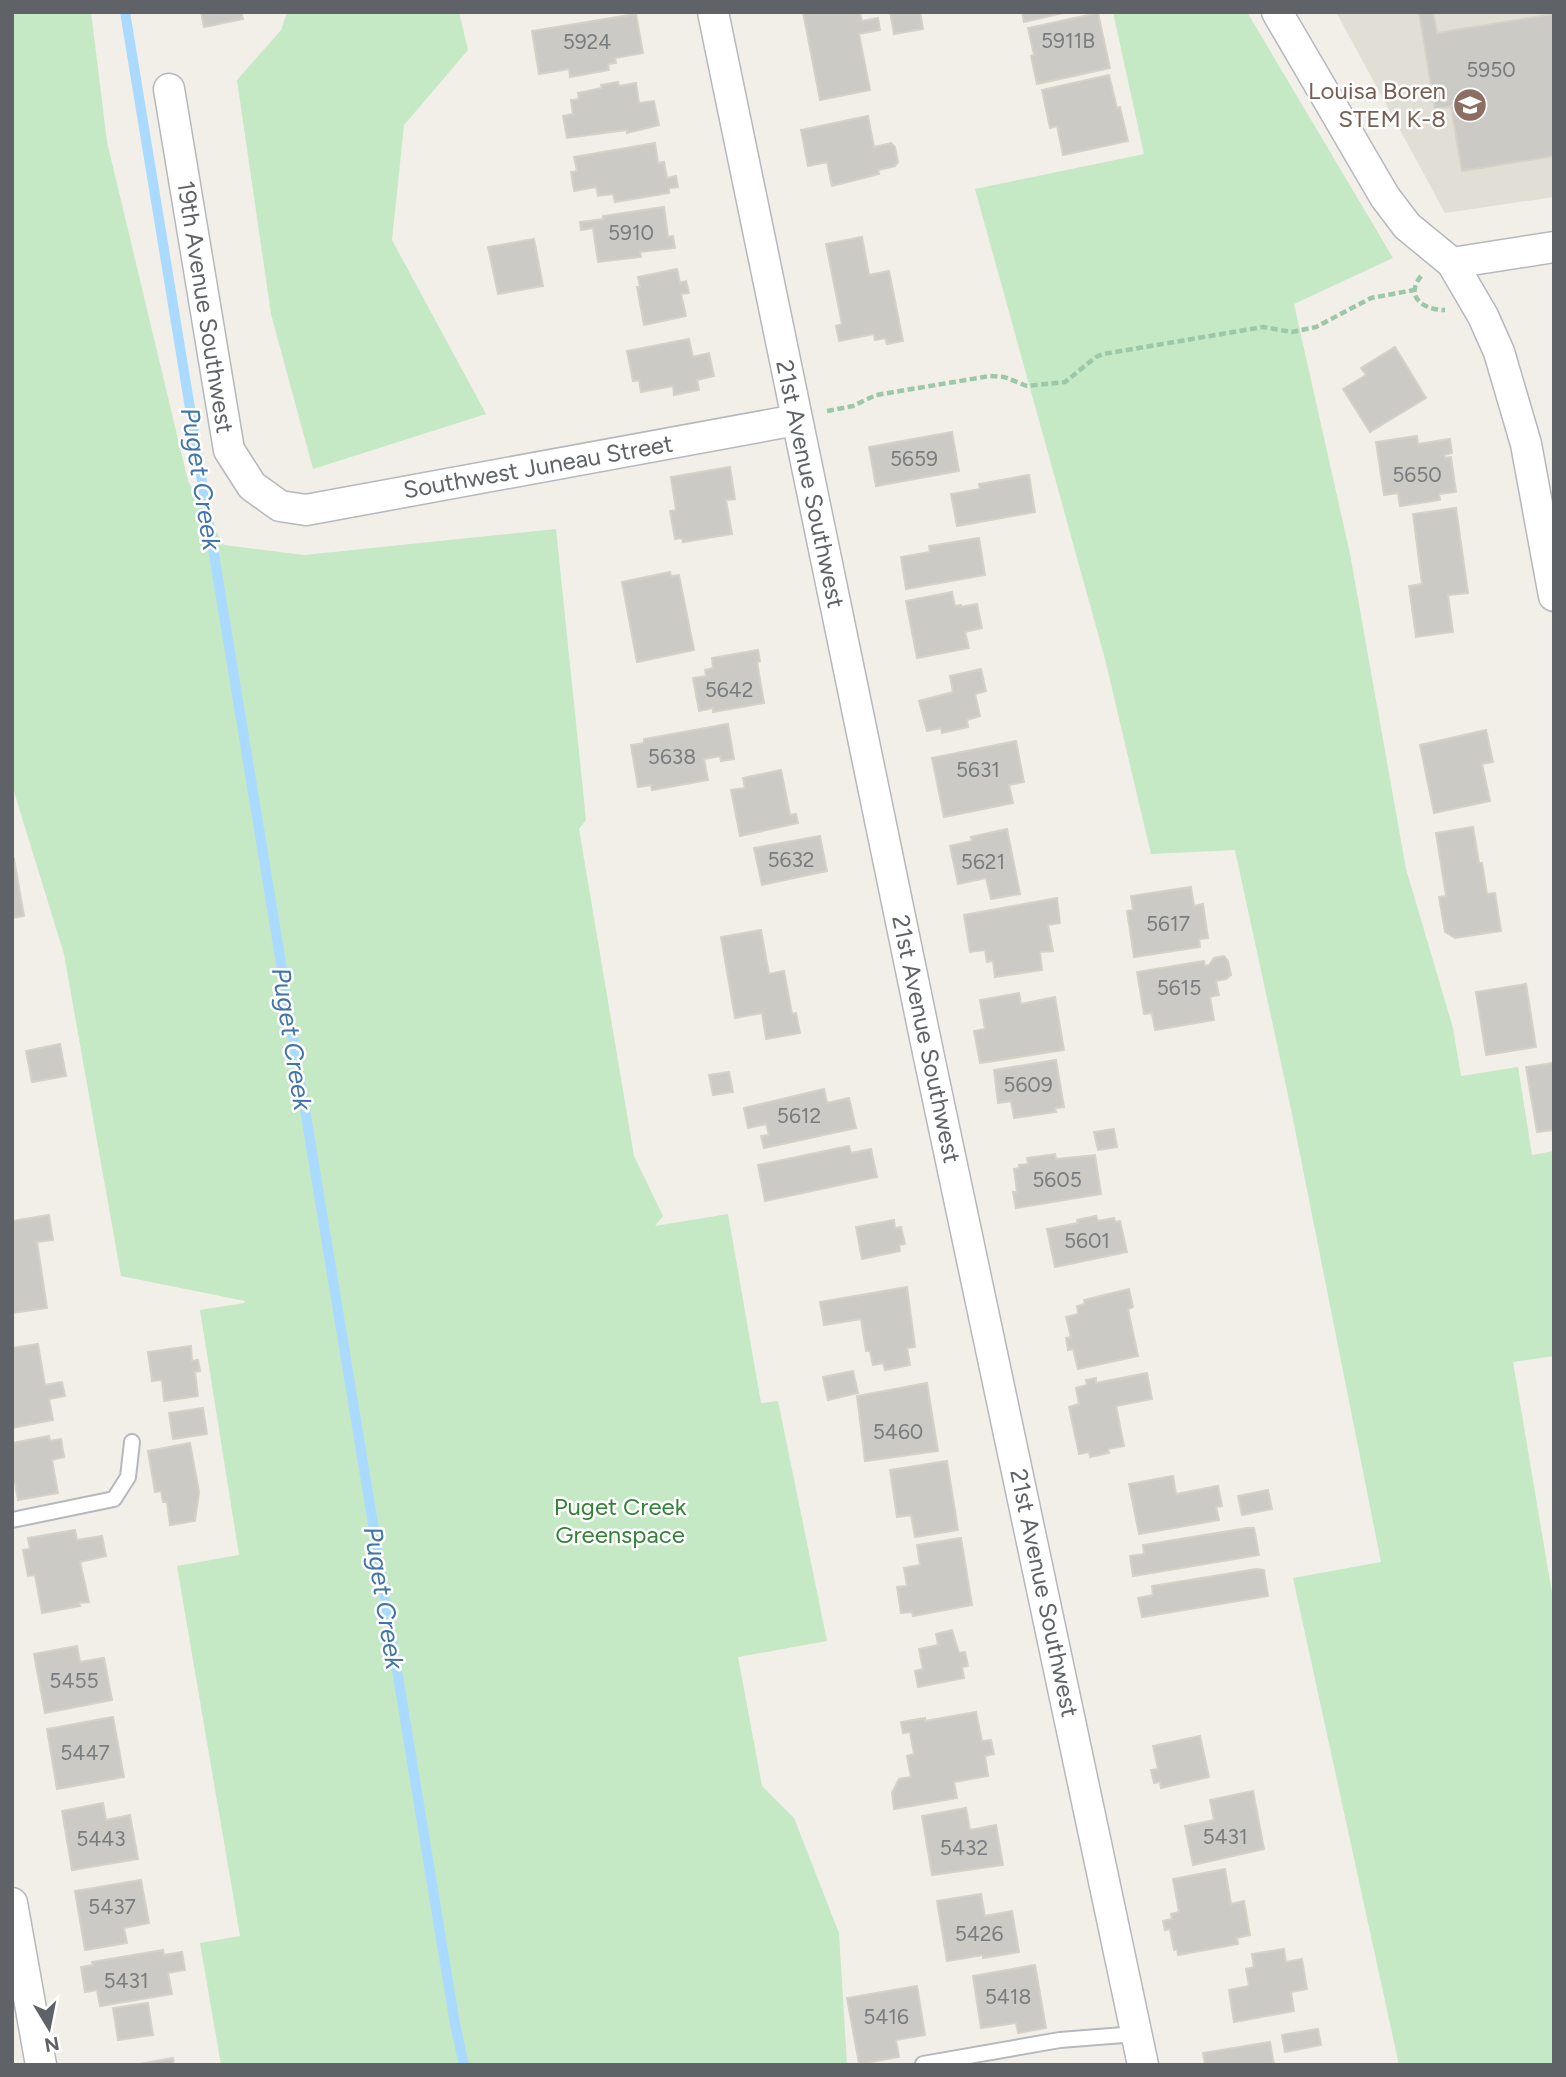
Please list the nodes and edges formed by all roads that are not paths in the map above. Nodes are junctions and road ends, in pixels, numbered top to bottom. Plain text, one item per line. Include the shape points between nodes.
1 (713, 12) edge
2 (1277, 12) edge
3 (169, 89) dead end
4 (1554, 247) edge
5 (1440, 267) junction
6 (810, 416) junction
7 (280, 506) joint
8 (1554, 596) edge
9 (132, 1442) dead end
10 (12, 1520) edge
11 (12, 1903) edge
12 (1136, 2034) junction
13 (923, 2064) edge
14 (41, 2065) edge
15 (1143, 2065) edge

1 - 6 street, 21st Avenue Southwest
2 - 5 street via 1385,197
3 - 7 street, 19th Avenue Southwest via 229,450 253,485
4 - 5 street
5 - 8 street via 1483,316 1499,352 1525,444
6 - 7 street, Southwest Juneau Street via 306,510
6 - 12 street, 21st Avenue Southwest
9 - 10 lane via 128,1477 114,1499
11 - 14 street
12 - 13 lane via 1060,2040
12 - 15 street, 21st Avenue Southwest

